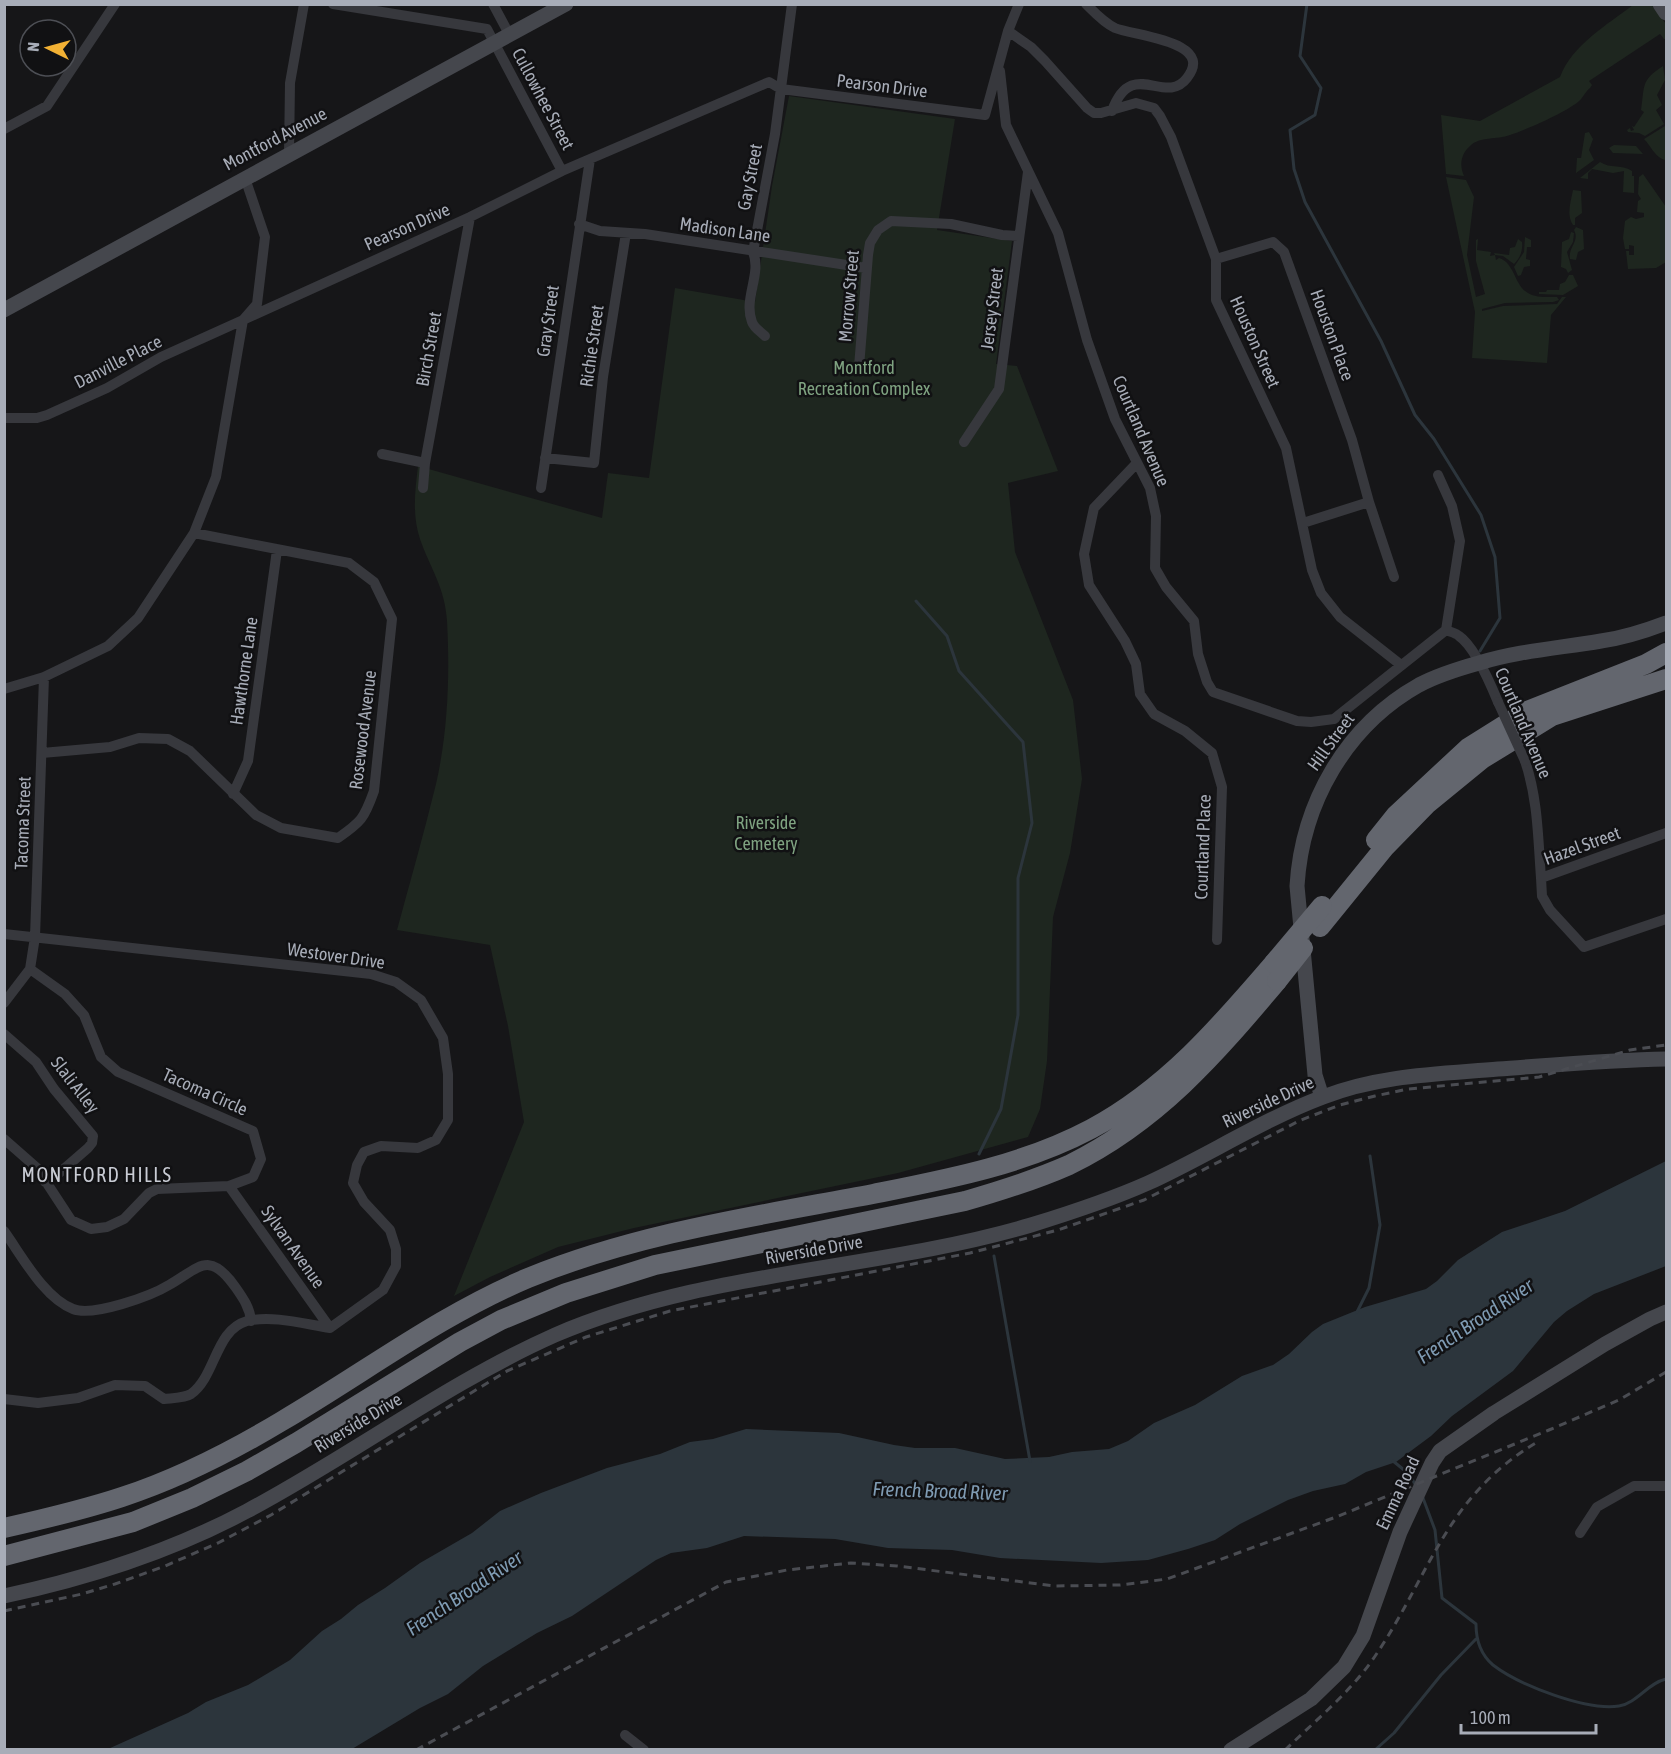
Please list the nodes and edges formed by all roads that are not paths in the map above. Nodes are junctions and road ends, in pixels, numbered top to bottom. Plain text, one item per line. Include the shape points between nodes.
1 (115, 4) edge
2 (304, 4) edge
3 (333, 4) edge
4 (493, 4) edge
5 (566, 4) edge
6 (792, 4) edge
7 (1019, 4) edge
8 (1086, 4) edge
9 (1660, 4) edge
10 (1666, 13) edge
11 (1008, 31) junction
12 (509, 34) junction
13 (494, 43) junction
14 (999, 64) junction
15 (781, 90) junction
16 (1112, 111) junction
17 (4, 129) edge
18 (290, 154) junction
19 (590, 159) junction
20 (562, 171) junction
21 (1028, 171) junction
22 (245, 178) junction
23 (470, 217) junction
24 (579, 224) junction
25 (626, 233) junction
26 (1018, 236) junction
27 (753, 252) junction
28 (1216, 259) junction
29 (866, 268) junction
30 (4, 310) edge
31 (243, 320) junction
32 (765, 336) dead end
33 (859, 367) dead end
34 (4, 418) edge
35 (964, 442) dead end
36 (382, 454) dead end
37 (545, 458) junction
38 (425, 463) junction
39 (1136, 464) junction
40 (1438, 475) dead end
41 (423, 488) dead end
42 (541, 488) dead end
43 (1369, 502) junction
44 (1303, 523) junction
45 (194, 533) junction
46 (277, 550) junction
47 (1394, 577) dead end
48 (1666, 623) edge
49 (1446, 630) junction
50 (1666, 653) edge
51 (1666, 660) edge
52 (1479, 662) junction
53 (1646, 664) junction
54 (1401, 665) junction
55 (44, 677) junction
56 (1666, 679) edge
57 (1666, 687) edge
58 (4, 689) edge
59 (1612, 698) junction
60 (42, 753) junction
61 (233, 794) junction
62 (1666, 833) edge
63 (1541, 878) junction
64 (1666, 919) edge
65 (4, 934) edge
66 (34, 937) junction
67 (1217, 940) dead end
68 (30, 969) junction
69 (1276, 972) junction
70 (4, 1003) edge
71 (4, 1034) edge
72 (1666, 1059) edge
73 (1322, 1097) junction
74 (4, 1139) edge
75 (45, 1182) junction
76 (230, 1186) junction
77 (4, 1231) edge
78 (1666, 1312) edge
79 (251, 1321) junction
80 (330, 1328) junction
81 (4, 1399) edge
82 (1666, 1486) edge
83 (4, 1528) edge
84 (1580, 1533) dead end
85 (4, 1556) edge
86 (4, 1596) edge
87 (625, 1735) dead end
88 (644, 1749) edge
89 (1231, 1749) edge

1 - 17 street via 47,106
2 - 18 street via 290,83
3 - 13 street via 487,28
4 - 12 street, Cullowhee Street
5 - 12 main road, Montford Avenue
6 - 15 street, Gay Street
7 - 11 street, Courtland Avenue
8 - 16 street via 1114,27 1184,47 1192,61 1191,72 1179,86 1132,84 1119,96
9 - 10 main road
11 - 14 street, Courtland Avenue
11 - 16 street, Houston Street via 1045,61 1087,108 1101,113
12 - 13 main road, Montford Avenue
13 - 18 main road, Montford Avenue
13 - 20 street, Cullowhee Street
14 - 15 street, Pearson Drive via 985,115
14 - 21 street, Courtland Avenue via 1006,125
15 - 19 street, Pearson Drive via 769,82
15 - 27 street, Gay Street
16 - 28 street, Houston Street via 1136,102 1154,108 1160,116
18 - 22 main road, Montford Avenue
19 - 20 street, Pearson Drive
19 - 24 street, Gray Street
20 - 23 street, Pearson Drive
21 - 26 street, Jersey Street
21 - 39 street, Courtland Avenue via 1058,232 1087,340
22 - 30 main road, Montford Avenue
22 - 31 street via 265,237 258,304
23 - 31 street, Pearson Drive
23 - 38 street, Birch Street
24 - 25 street, Madison Lane
24 - 37 street, Gray Street
25 - 27 street, Madison Lane
25 - 37 street, Richie Street via 594,463
26 - 29 street, Morrow Street via 951,224 891,221 878,230 870,243
26 - 35 street, Jersey Street via 999,389
27 - 29 street, Madison Lane
27 - 32 street, Gay Street via 757,261 750,308 753,324
28 - 43 street, Houston Place via 1273,242 1284,252 1352,440
28 - 44 street, Houston Street via 1216,300 1286,448
29 - 33 street, Morrow Street
31 - 34 street, Danville Place via 47,415
31 - 45 street via 216,477
36 - 38 street
37 - 42 street, Gray Street
38 - 41 street, Birch Street
39 - 54 street, Courtland Avenue via 1150,488 1155,516 1155,568 1194,621 1198,654 1213,692 1297,722 1311,723 1334,719
39 - 67 street, Courtland Place via 1094,508 1084,554 1089,585 1125,641 1136,664 1140,694 1154,714 1185,731 1212,753 1222,787
40 - 49 street via 1452,506 1460,541
43 - 44 street
43 - 47 street, Houston Place
44 - 54 street, Houston Street via 1321,593 1340,617
45 - 46 street, Rosewood Avenue
45 - 55 street via 138,618 108,646
46 - 61 street, Hawthorne Lane via 248,761
46 - 61 street, Rosewood Avenue via 349,564 374,582 392,619 374,791 359,823 338,838 281,828 256,814
48 - 52 main road, Hill Street via 1604,641
49 - 52 street, Courtland Avenue via 1460,636
49 - 54 street, Courtland Avenue
50 - 53 highway
51 - 53 highway
52 - 63 street, Courtland Avenue, bridge via 1532,782
52 - 73 main road, Hill Street via 1421,684 1361,730 1322,786 1303,838 1298,886 1315,1076
53 - 69 highway, bridge via 1527,711 1468,748 1396,815 1322,906
55 - 58 street
55 - 60 street, Tacoma Street
56 - 59 highway
57 - 59 highway via 1626,699
59 - 69 highway, bridge via 1552,716 1482,759 1427,804 1385,847 1320,927
60 - 61 street, Rosewood Avenue via 110,747 139,738 168,739 190,752
60 - 66 street, Tacoma Street
62 - 63 street, Hazel Street
63 - 64 street, Hazel Street via 1542,896 1550,910 1584,947
65 - 66 street
66 - 68 street, Tacoma Street
66 - 80 street, Westover Drive via 371,974 396,982 421,1000 443,1038 448,1120 436,1140 418,1148 381,1146 364,1152 353,1183 364,1202 390,1230 396,1266 383,1290
68 - 70 street
68 - 76 street, Tacoma Circle via 65,994 84,1015 101,1057 118,1072 253,1131 261,1159 253,1177
69 - 83 highway via 1162,1081 1092,1129 1059,1144 964,1175 683,1231 601,1251 557,1267 448,1318 282,1422 183,1473 105,1503
69 - 85 highway via 1193,1077 1103,1146 1069,1164 965,1202 655,1265 566,1293 460,1342 296,1443 192,1498 134,1522
71 - 75 street, Slali Alley via 36,1062 93,1136 88,1148
72 - 73 main road, Riverside Drive via 1417,1074
73 - 86 main road, Riverside Drive via 1146,1184 1030,1225 925,1250 681,1295 561,1333 474,1377 284,1491 205,1532 164,1551 85,1578
74 - 75 street, Tacoma Circle via 37,1168
75 - 76 street, Tacoma Circle via 71,1220 91,1229 124,1219 157,1189
76 - 80 street, Sylvan Avenue
77 - 79 street via 48,1290 75,1310 112,1308 168,1286 189,1270 205,1264 216,1267 233,1284
78 - 89 main road, Emma Road via 1605,1344 1440,1451 1397,1539 1363,1635 1344,1667 1311,1699
79 - 80 street via 282,1320
79 - 81 street via 230,1332 208,1375 190,1395 164,1399 145,1386 115,1385 78,1398 38,1402
82 - 84 street via 1634,1486 1597,1507
87 - 88 street

